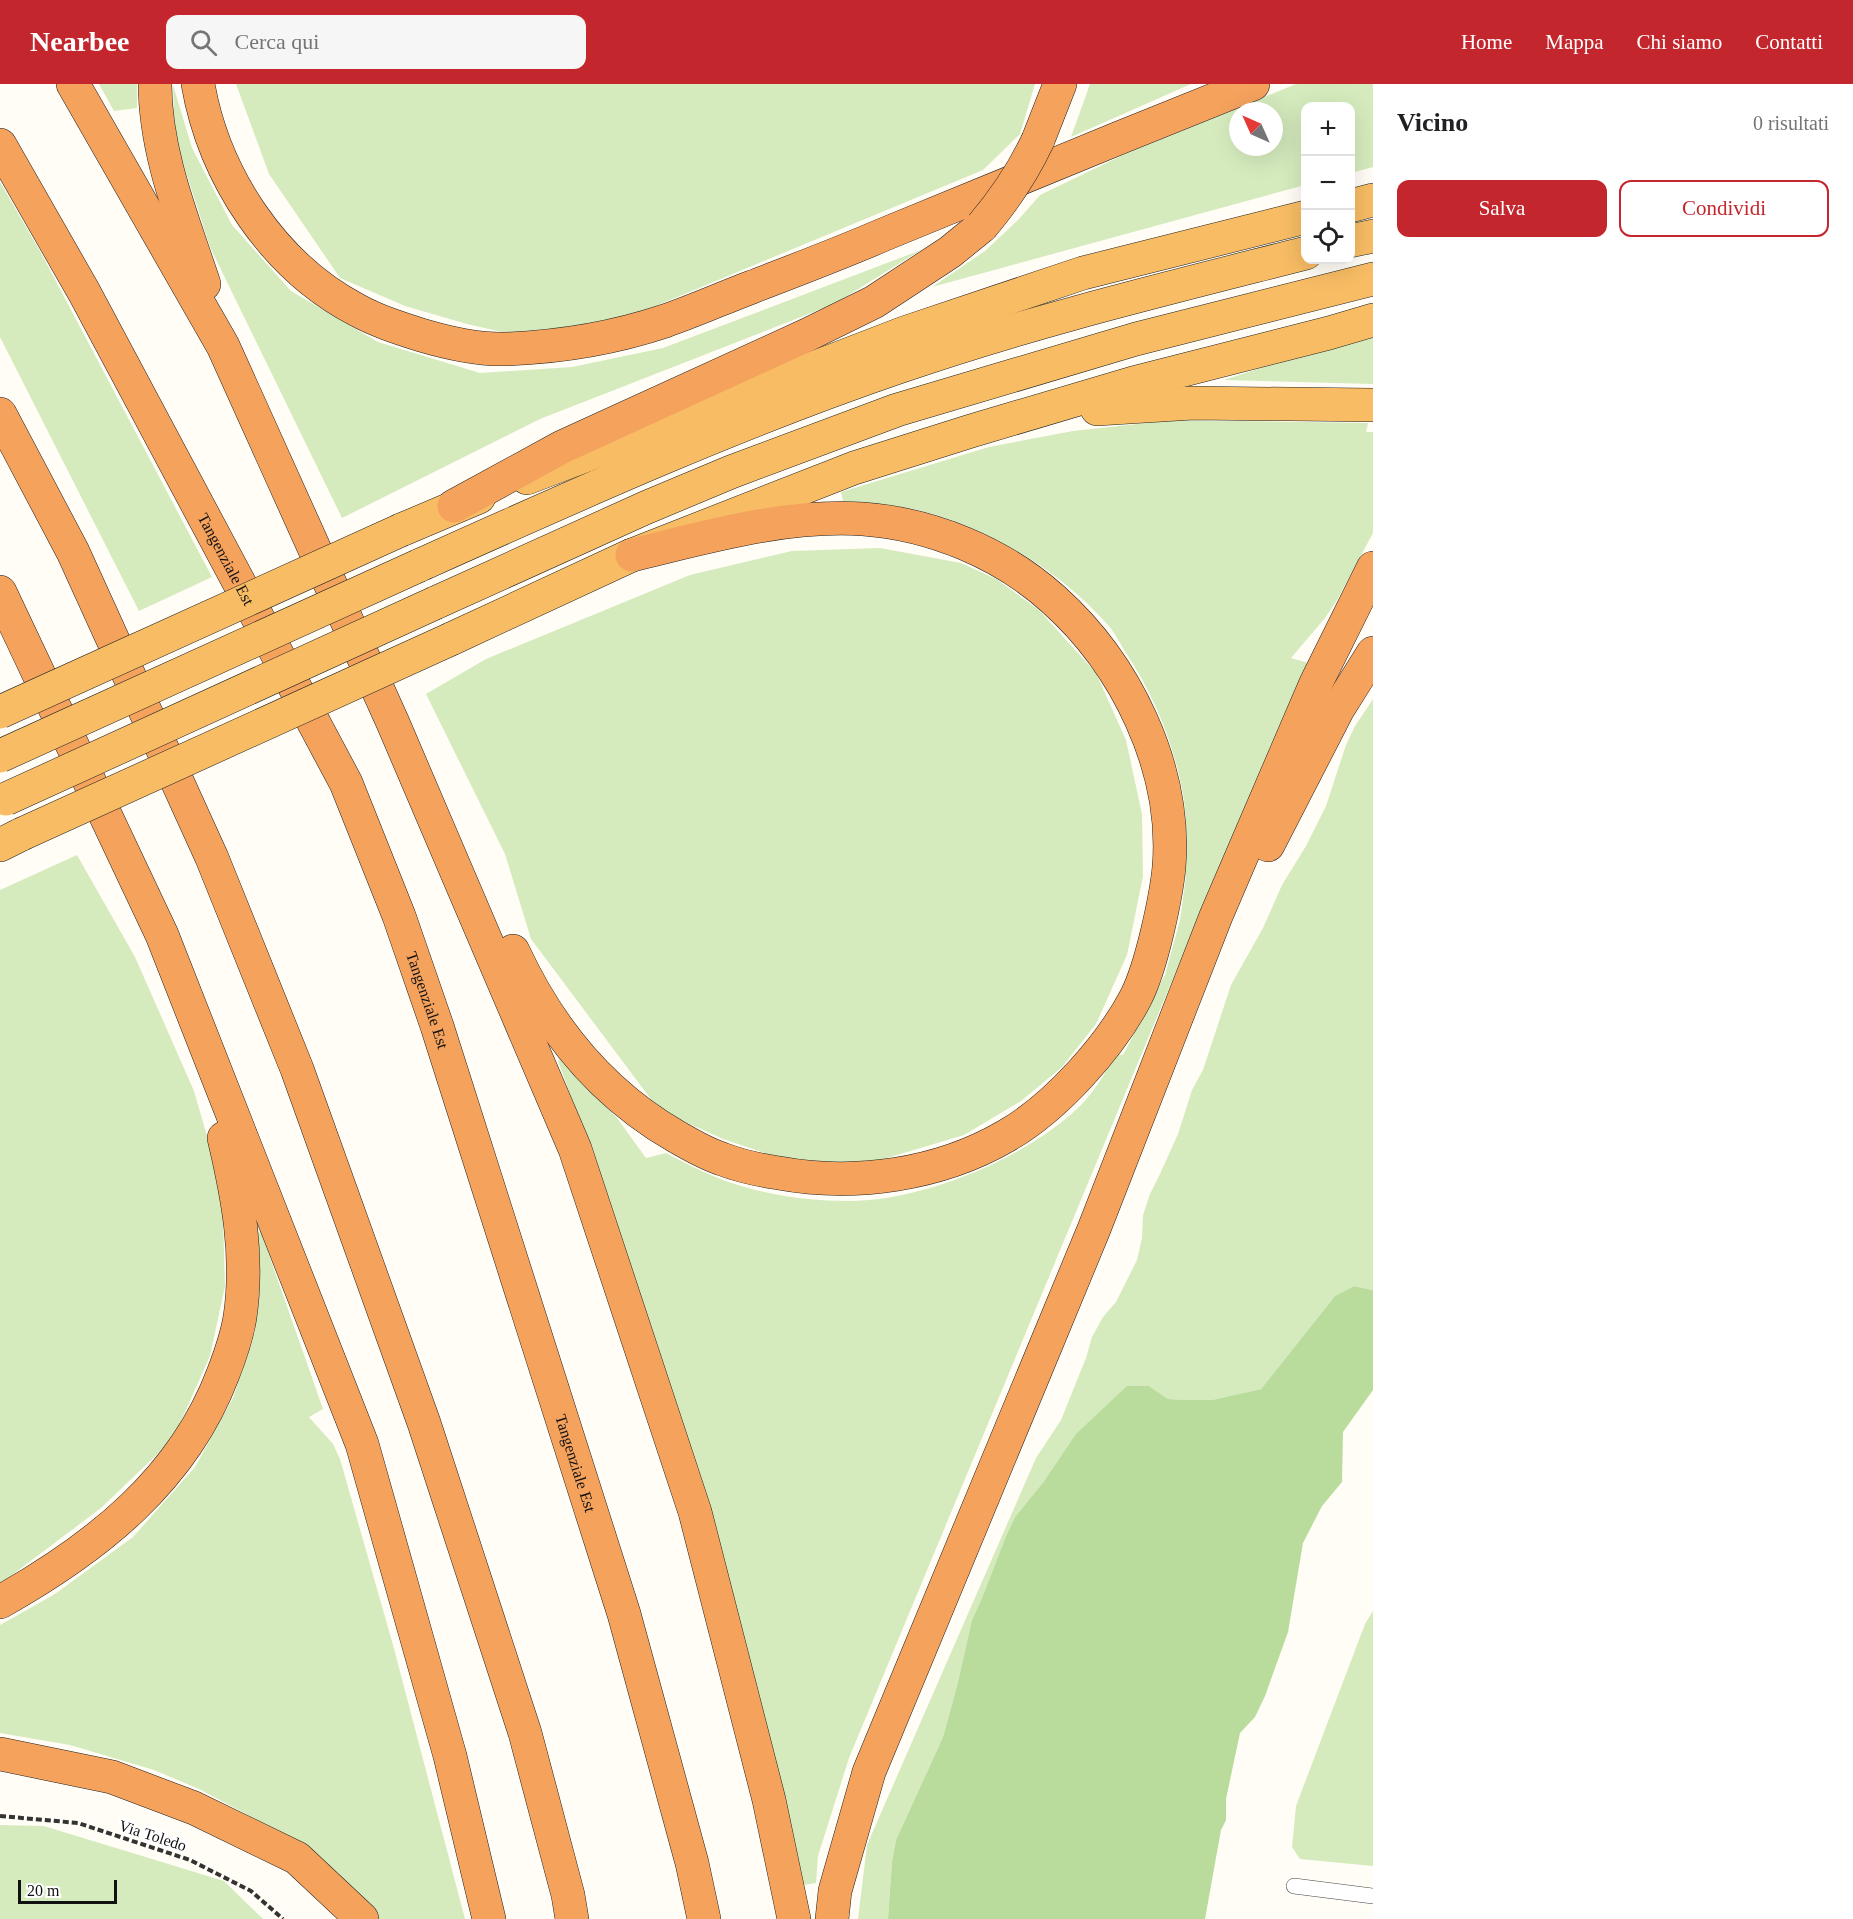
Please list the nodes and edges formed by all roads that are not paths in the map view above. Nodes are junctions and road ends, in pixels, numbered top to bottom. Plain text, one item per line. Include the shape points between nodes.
1 (73, 84) edge
2 (155, 84) edge
3 (198, 84) edge
4 (1060, 84) edge
5 (1253, 84) edge
6 (0, 145) edge
7 (1373, 200) edge
8 (1355, 205) edge
9 (1301, 218) edge
10 (1373, 236) edge
11 (1355, 240) edge
12 (1301, 254) edge
13 (1373, 279) edge
14 (1373, 320) edge
15 (223, 346) junction
16 (1373, 405) edge
17 (0, 414) edge
18 (971, 431) junction
19 (454, 506) junction
20 (632, 555) junction
21 (1373, 568) edge
22 (0, 592) edge
23 (1373, 653) edge
24 (0, 712) edge
25 (393, 723) junction
26 (0, 756) edge
27 (3, 801) edge
28 (11, 839) edge
29 (162, 935) junction
30 (1094, 1229) junction
31 (0, 1602) edge
32 (0, 1754) edge
33 (1294, 1886) dead end
34 (1373, 1896) edge
35 (362, 1919) edge
36 (489, 1919) edge
37 (572, 1919) edge
38 (704, 1919) edge
39 (794, 1919) edge
40 (831, 1919) edge

1 - 15 highway
2 - 15 highway via 158,128 170,177
3 - 5 highway via 206,121 232,183 274,244 302,272 327,292 390,325 466,346 503,350 588,341 665,321
4 - 19 highway, bridge via 1038,140 1009,193 982,226 942,258 874,302 562,447
6 - 38 highway, Tangenziale Est via 84,292 346,783 395,905 624,1614
7 - 8 highway
9 - 19 highway via 1083,273 904,333
10 - 11 highway
12 - 26 highway, bridge via 1074,312 898,367 773,413 537,513
13 - 27 highway, bridge via 1136,339 897,410 753,464 645,508
14 - 18 highway via 1132,383
15 - 25 highway
16 - 18 highway via 1143,405 1083,410
17 - 37 highway via 73,552 212,858 297,1070 424,1423 525,1733
18 - 20 highway via 844,472
19 - 24 highway, bridge
20 - 25 highway via 781,523 864,519 902,524 942,535 1015,570 1073,616 1121,680 1154,752 1169,830 1169,866 1152,954 1137,995 1113,1035 1080,1074 1008,1135 934,1166 851,1179 819,1179 717,1158 659,1127 608,1088 543,1010 441,789 425,760
20 - 28 highway, bridge
21 - 30 highway via 1316,683 1221,905
22 - 29 highway
23 - 30 highway via 1338,709 1269,844 1155,1113
25 - 39 highway via 575,1149 695,1512 769,1800
29 - 31 highway via 185,1023 223,1132 236,1190 243,1240 240,1319 215,1394 192,1438 168,1472 86,1548
29 - 36 highway via 362,1444 450,1756
30 - 40 highway via 869,1772 835,1891
32 - 35 highway via 112,1777 194,1808 297,1858
33 - 34 lane

